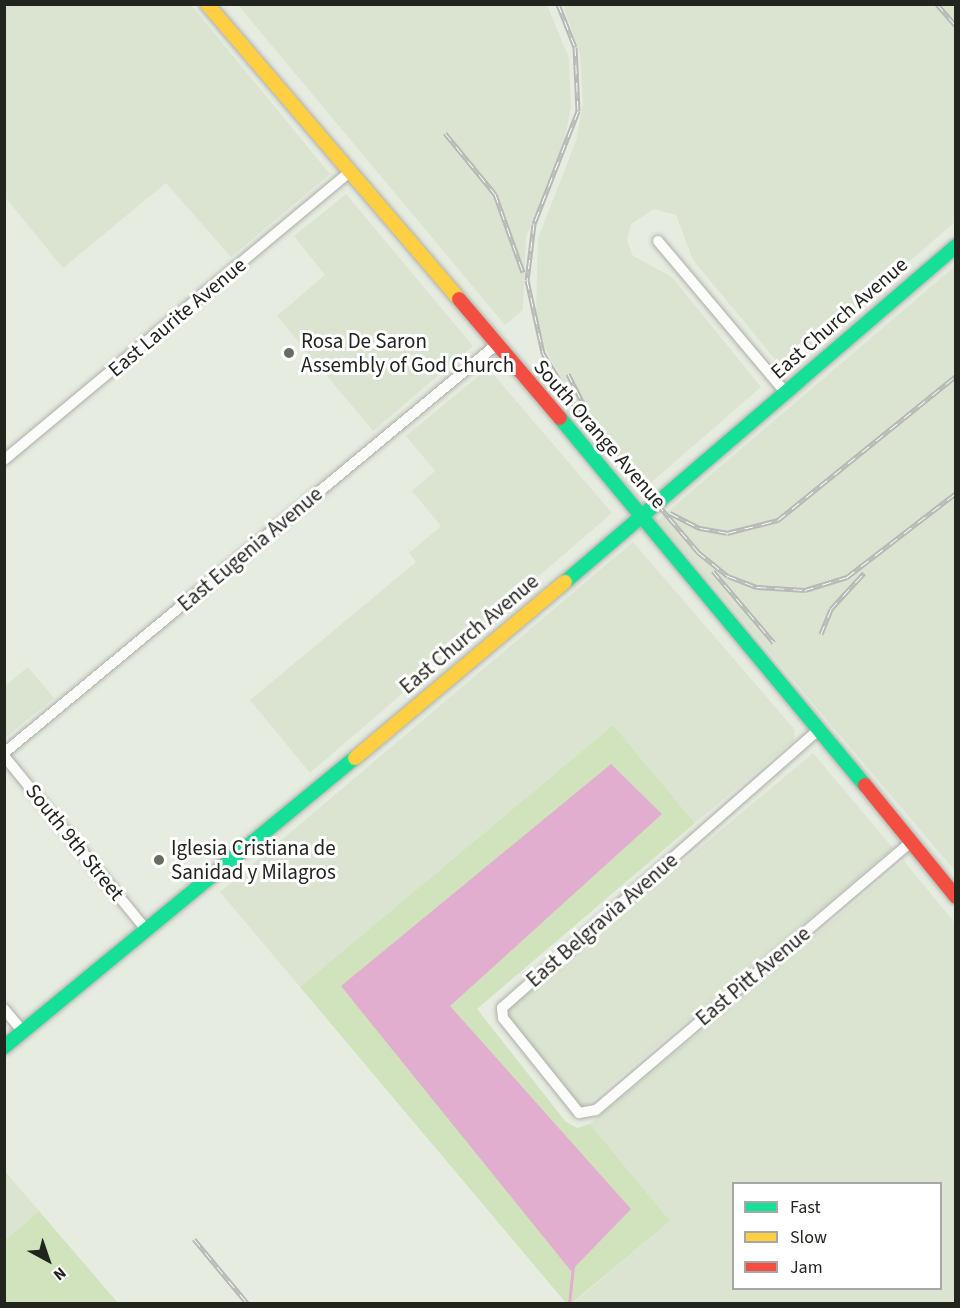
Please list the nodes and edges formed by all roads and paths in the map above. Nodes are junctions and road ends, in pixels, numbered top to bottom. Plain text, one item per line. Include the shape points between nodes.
1 (207, 4) edge
2 (348, 173) junction
3 (658, 241) dead end
4 (956, 246) edge
5 (496, 345) junction
6 (785, 392) junction
7 (4, 460) edge
8 (642, 514) junction
9 (816, 732) junction
10 (4, 755) edge
11 (910, 842) junction
12 (956, 897) edge
13 (145, 928) junction
14 (4, 1009) edge
15 (23, 1032) junction
16 (4, 1047) edge
17 (597, 1110) joint

1 - 2 main road, South Orange Avenue
2 - 5 main road, South Orange Avenue
2 - 7 street, East Laurite Avenue
3 - 6 street
4 - 6 main road, East Church Avenue
5 - 8 main road, South Orange Avenue
5 - 10 street, East Eugenia Avenue
6 - 8 main road, East Church Avenue
8 - 9 main road, South Orange Avenue
8 - 13 main road, East Church Avenue
9 - 11 main road, South Orange Avenue
9 - 17 street, East Belgravia Avenue via 502,1008 503,1018 579,1113
10 - 13 street, South 9th Street
11 - 12 main road, South Orange Avenue
11 - 17 street, East Pitt Avenue
13 - 15 main road, East Church Avenue
14 - 15 street
15 - 16 main road, East Church Avenue

